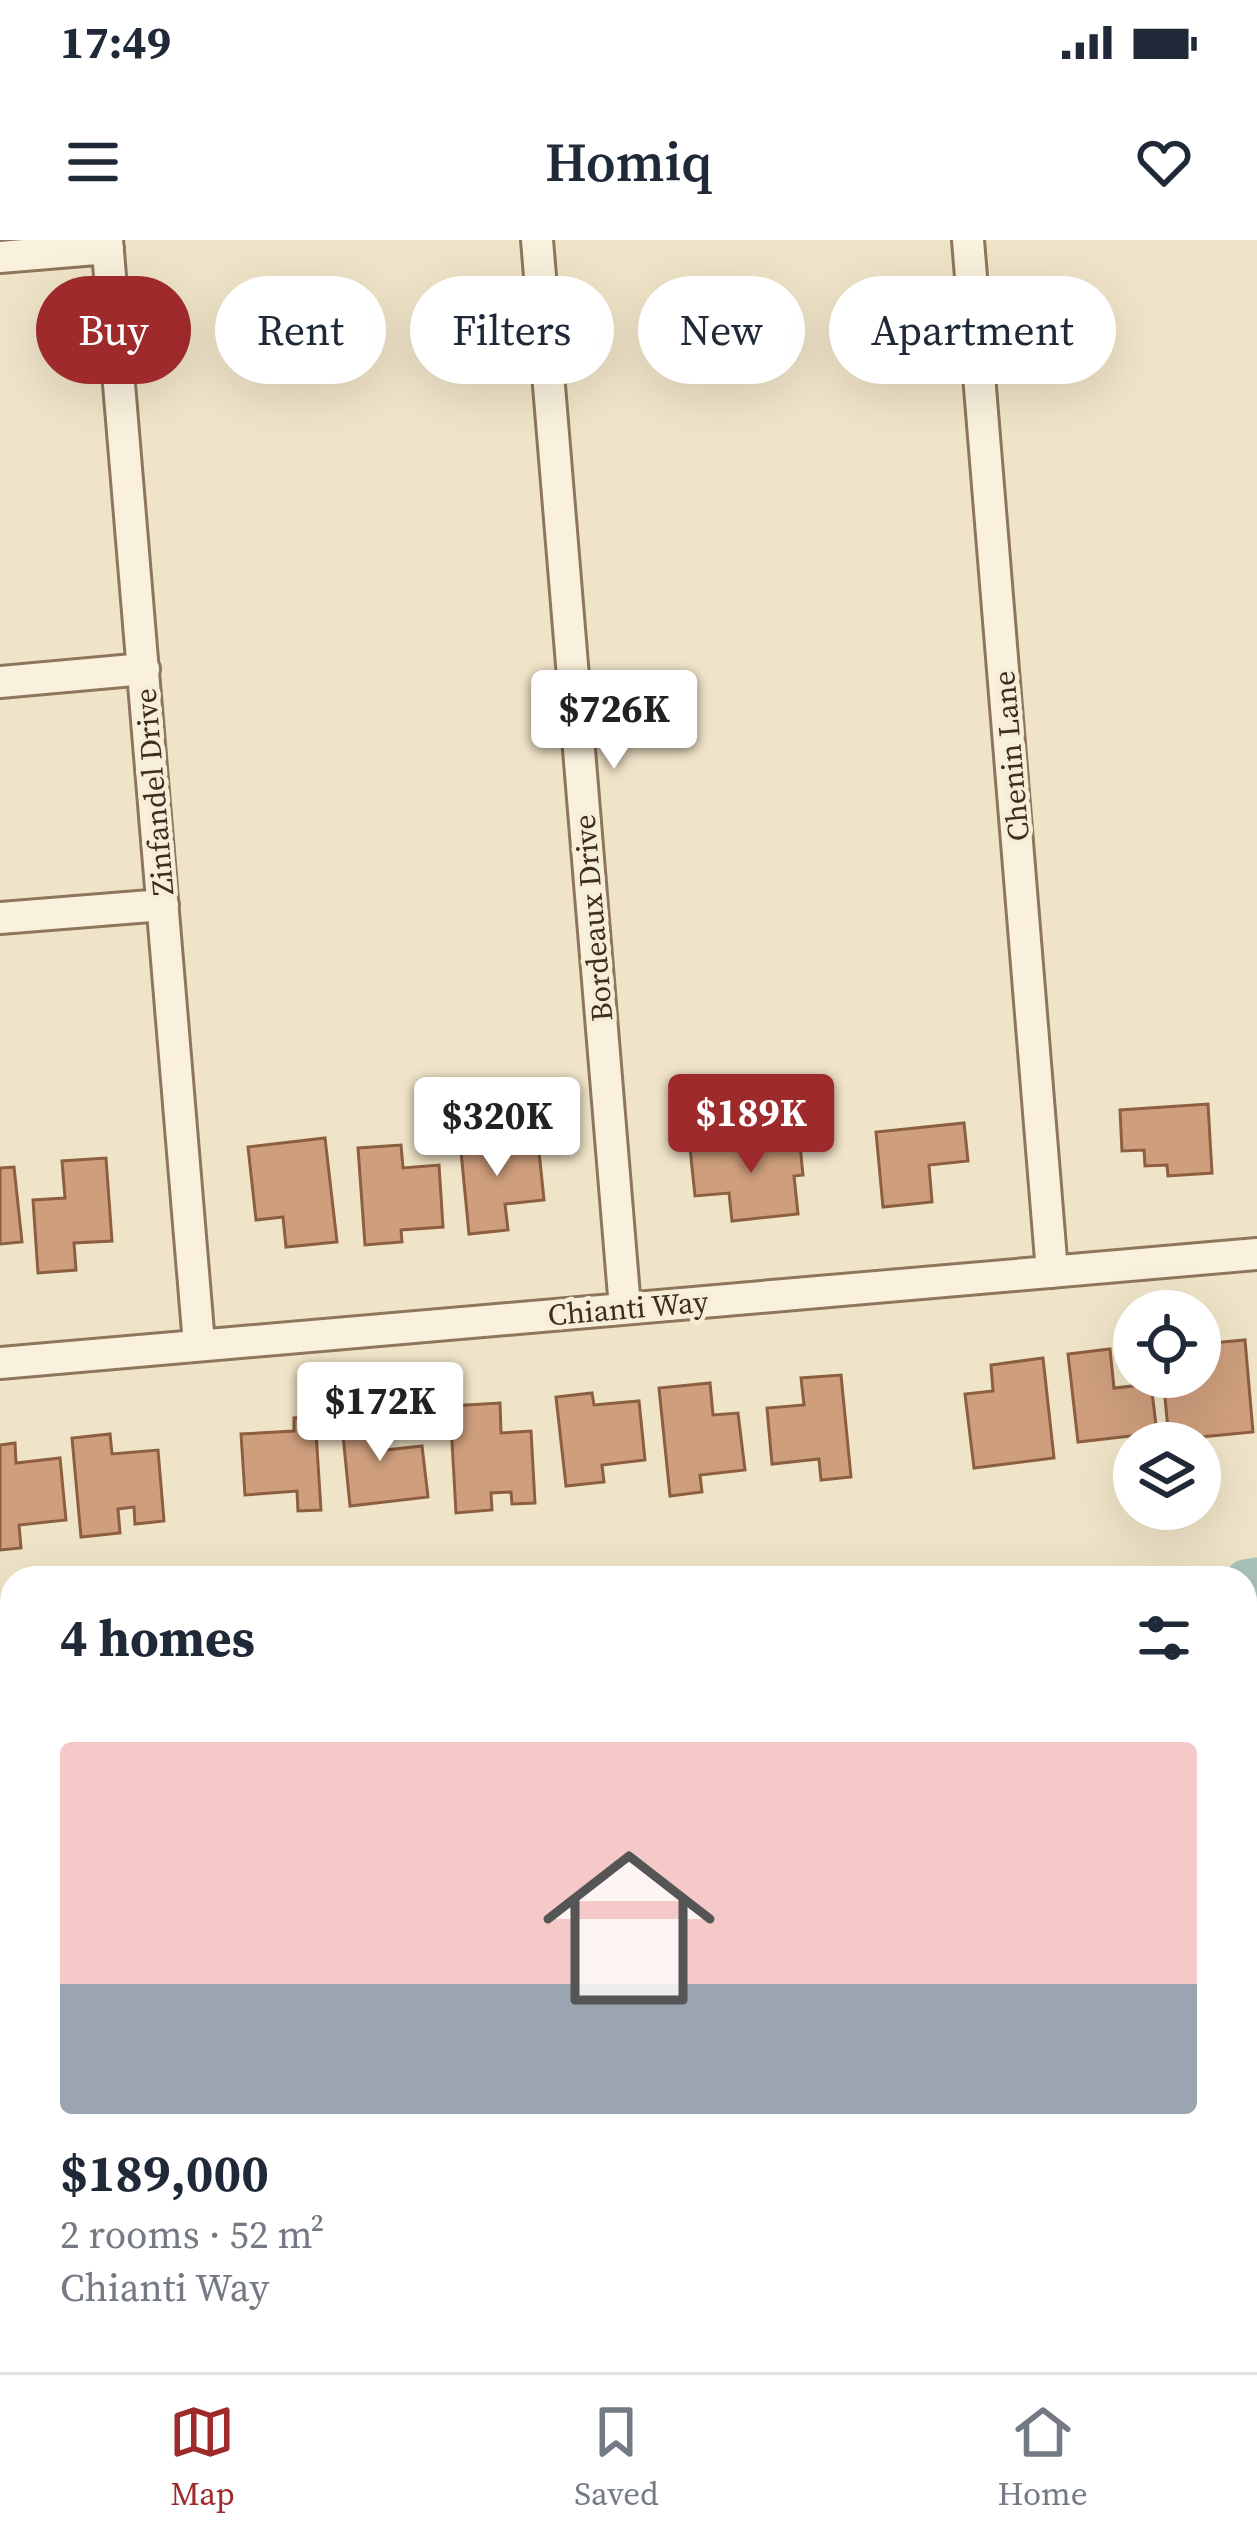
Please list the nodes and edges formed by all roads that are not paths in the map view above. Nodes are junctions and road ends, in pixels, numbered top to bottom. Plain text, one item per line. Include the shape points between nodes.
1 (537, 240) edge
2 (968, 240) edge
3 (108, 244) edge
4 (0, 256) edge
5 (144, 669) junction
6 (0, 682) edge
7 (163, 905) junction
8 (0, 918) edge
9 (1257, 1255) edge
10 (1052, 1272) junction
11 (625, 1308) junction
12 (199, 1344) junction
13 (0, 1363) edge

1 - 11 street, Bordeaux Drive
2 - 10 street, Chenin Lane
3 - 4 street
3 - 5 street, Zinfandel Drive
5 - 6 street
5 - 7 street, Zinfandel Drive
7 - 8 street
7 - 12 street, Zinfandel Drive
9 - 10 street, Chianti Way
10 - 11 street, Chianti Way
11 - 12 street, Chianti Way
12 - 13 street, Chianti Way

